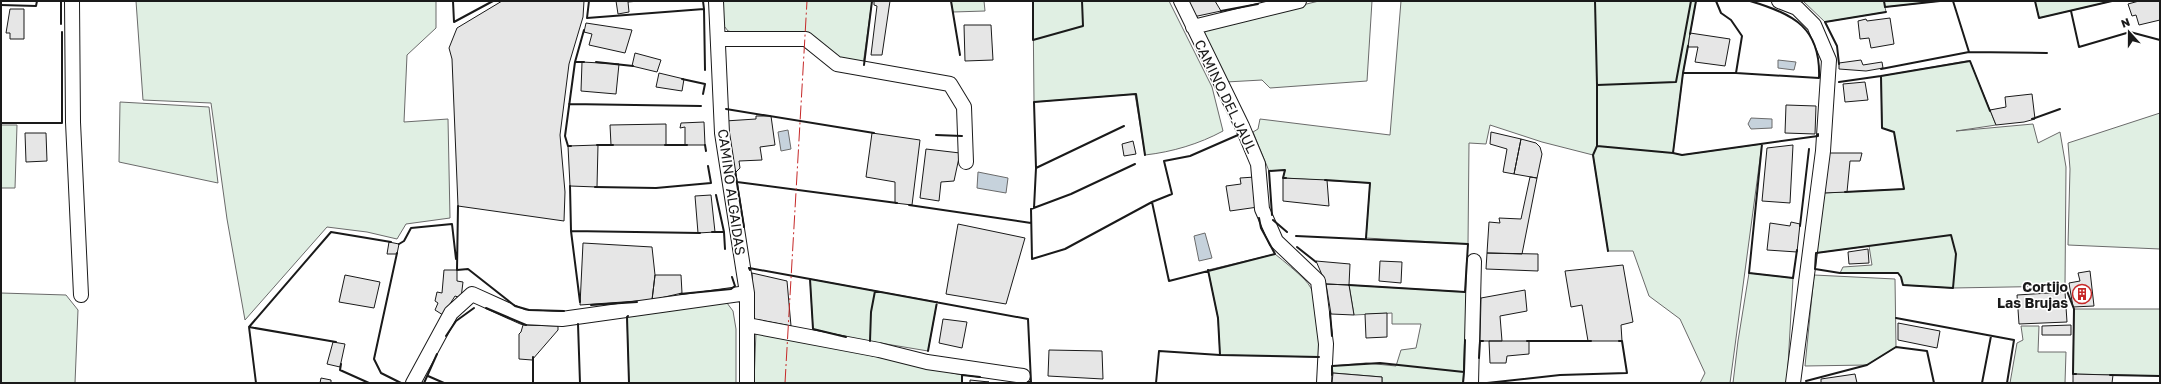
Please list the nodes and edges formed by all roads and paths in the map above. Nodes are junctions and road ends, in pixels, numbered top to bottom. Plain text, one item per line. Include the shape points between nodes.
1 (72, 1) edge
2 (716, 1) edge
3 (1181, 1) edge
4 (1299, 1) edge
5 (1779, 1) edge
6 (1193, 27) junction
7 (718, 39) junction
8 (966, 162) dead end
9 (1474, 261) dead end
10 (747, 293) junction
11 (81, 295) dead end
12 (747, 325) junction
13 (1023, 376) dead end
14 (413, 383) edge
15 (747, 383) edge
16 (1324, 383) edge
17 (1471, 383) edge
18 (1792, 383) edge

1 - 11 street via 73,122
2 - 7 street, CAMINO ALGAIDAS
3 - 6 street, CAMINO DEL JAUL
4 - 6 street, CAMINO DEL JAUL
5 - 18 street via 1797,8 1814,26 1829,60 1823,151
6 - 16 street, CAMINO DEL JAUL via 1258,164 1262,209 1276,241 1318,281 1326,344
7 - 8 street via 806,39 837,64 950,84 964,107
7 - 10 street, CAMINO ALGAIDAS via 722,133
9 - 17 street
10 - 12 street, CAMINO ALGAIDAS
10 - 14 street via 562,319 523,317 472,294 451,313
12 - 13 street via 879,350 927,362
12 - 15 street, CAMINO ALGAIDAS

